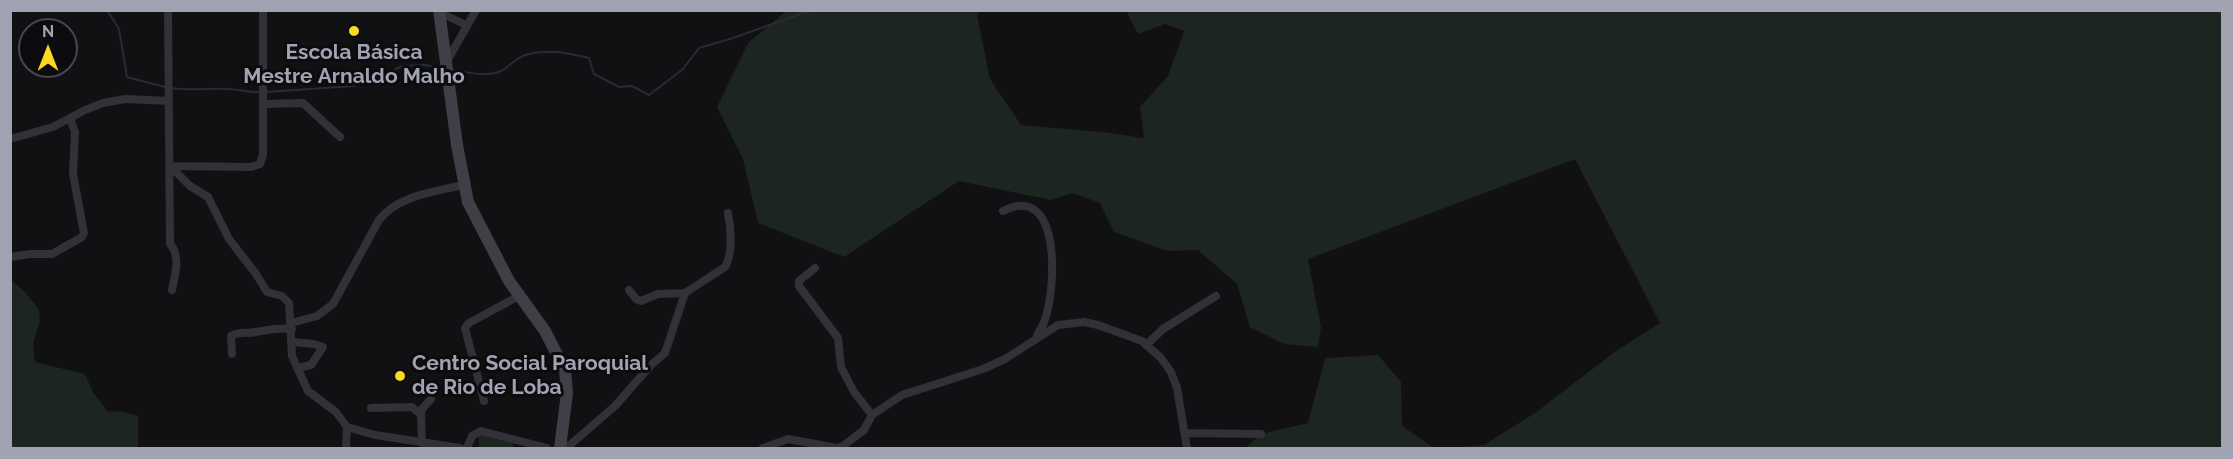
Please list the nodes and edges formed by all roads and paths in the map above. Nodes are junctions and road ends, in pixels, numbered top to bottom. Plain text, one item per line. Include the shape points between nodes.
1 (168, 10) edge
2 (263, 10) edge
3 (476, 10) edge
4 (439, 11) edge
5 (466, 25) junction
6 (446, 63) junction
7 (169, 97) junction
8 (263, 104) junction
9 (70, 118) junction
10 (340, 137) dead end
11 (10, 139) edge
12 (170, 166) junction
13 (463, 185) junction
14 (1003, 212) dead end
15 (728, 213) dead end
16 (10, 257) edge
17 (815, 268) dead end
18 (172, 290) dead end
19 (629, 290) dead end
20 (686, 293) junction
21 (519, 296) junction
22 (1216, 296) dead end
23 (291, 326) junction
24 (1035, 339) junction
25 (292, 342) junction
26 (1146, 345) junction
27 (232, 354) dead end
28 (297, 368) junction
29 (431, 399) dead end
30 (484, 401) dead end
31 (371, 408) dead end
32 (872, 415) junction
33 (421, 416) junction
34 (347, 427) junction
35 (1185, 433) junction
36 (1261, 434) dead end
37 (422, 443) junction
38 (409, 445) edge
39 (346, 448) edge
40 (460, 448) edge
41 (467, 448) edge
42 (547, 448) edge
43 (560, 448) edge
44 (762, 448) edge
45 (837, 448) edge
46 (1187, 448) edge

1 - 7 street
2 - 8 street
3 - 5 street
4 - 5 street
4 - 6 street
5 - 6 street
6 - 13 street
7 - 9 street via 103,103
7 - 12 street
8 - 10 street via 303,103
8 - 12 street via 262,160 258,166
9 - 11 street via 54,127
9 - 16 street via 75,132 73,174 84,233 52,254
12 - 18 street via 170,244 176,250
12 - 23 street via 208,197 229,240 267,292 282,296 289,303
13 - 21 street via 472,213
13 - 23 street via 403,201 386,211 333,304 317,316
14 - 24 street via 1017,206 1035,209 1047,226 1052,256 1050,298
15 - 20 street via 728,262
17 - 32 street via 799,281 799,286 838,338 841,368
19 - 20 street via 641,301 658,294
20 - 43 street via 665,353 615,406 570,445
21 - 30 street via 465,328
21 - 43 street via 545,330 565,370 567,393
22 - 26 street via 1163,328
23 - 25 street
23 - 27 street via 235,333 231,336
24 - 26 street via 1058,325 1084,322
24 - 32 street via 1005,359 902,395
25 - 28 street
25 - 28 street via 323,347 311,366
26 - 35 street via 1171,372
28 - 34 street via 308,391 336,412
29 - 33 street
31 - 33 street via 412,407
32 - 45 street via 864,430
33 - 37 street
34 - 38 street
34 - 39 street
35 - 36 street
35 - 46 street
37 - 38 street
37 - 40 street
41 - 42 street via 472,436 481,431
44 - 45 street via 788,439

